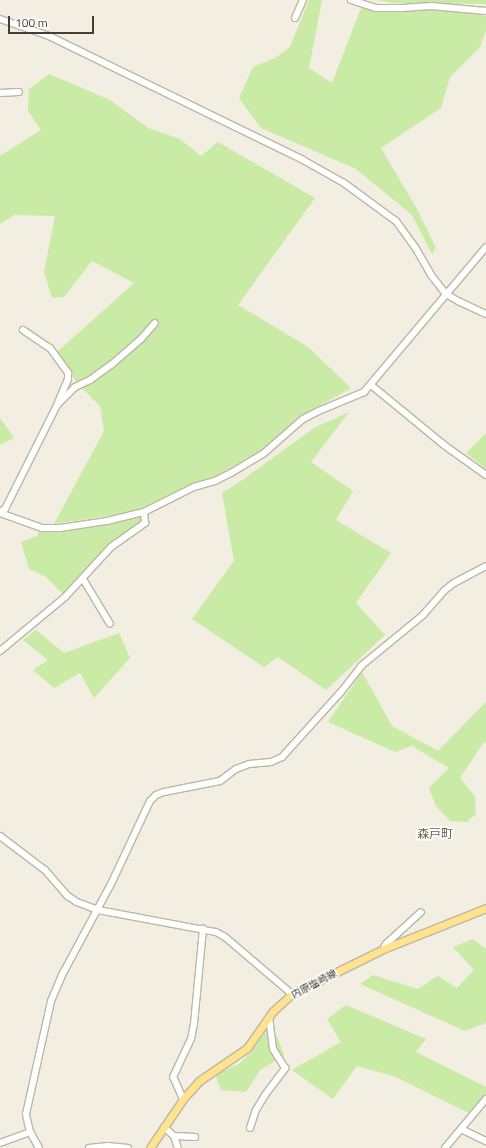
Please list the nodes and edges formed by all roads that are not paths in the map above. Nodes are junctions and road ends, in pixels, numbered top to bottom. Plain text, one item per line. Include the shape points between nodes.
1 (303, 0) edge
2 (351, 0) edge
3 (486, 11) edge
4 (295, 18) dead end
5 (0, 19) edge
6 (19, 92) dead end
7 (0, 93) edge
8 (486, 247) edge
9 (446, 294) junction
10 (486, 314) edge
11 (155, 323) dead end
12 (24, 330) dead end
13 (371, 385) junction
14 (57, 405) junction
15 (486, 475) edge
16 (144, 512) junction
17 (0, 513) edge
18 (486, 566) edge
19 (83, 579) junction
20 (110, 624) dead end
21 (0, 652) edge
22 (0, 836) edge
23 (486, 908) edge
24 (98, 910) junction
25 (421, 912) dead end
26 (203, 928) junction
27 (383, 949) junction
28 (292, 994) junction
29 (269, 1017) junction
30 (183, 1099) junction
31 (485, 1102) edge
32 (164, 1127) junction
33 (250, 1128) dead end
34 (461, 1129) junction
35 (30, 1132) junction
36 (174, 1136) junction
37 (195, 1137) dead end
38 (486, 1142) edge
39 (0, 1143) edge
40 (39, 1148) edge
41 (89, 1148) edge
42 (128, 1148) edge
43 (150, 1148) edge
44 (178, 1148) edge
45 (445, 1148) edge

1 - 4 street
2 - 3 street via 375,8 432,6
5 - 9 street via 49,36 344,183 396,221 415,246 431,276
6 - 7 street
8 - 9 street
9 - 10 street
9 - 13 street
11 - 14 street via 135,344 99,373 76,387
12 - 14 street via 50,348 68,373
13 - 15 street via 444,445
13 - 16 street via 364,392 303,419 263,454 231,473 188,489
14 - 17 street via 5,509
16 - 17 street via 107,521 49,528 32,526
16 - 19 street via 146,524 111,547
18 - 24 street via 445,590 423,615 361,666 282,757 271,762 249,764 236,769 220,781 178,788 156,795 150,801
19 - 20 street
19 - 21 street
22 - 24 street via 45,870 68,896 88,908
23 - 27 main road, 内原塩崎線
24 - 26 street
24 - 35 street via 62,975 51,1001 27,1106
25 - 27 street
26 - 28 street via 225,937
26 - 30 street via 191,1039 173,1077
27 - 28 main road, 内原塩崎線
28 - 29 main road, 内原塩崎線 via 278,1005
29 - 30 main road, 内原塩崎線 via 247,1048 199,1080
29 - 33 street via 273,1049 285,1068 256,1110
30 - 32 main road, 内原塩崎線
31 - 34 street
32 - 36 street
32 - 43 main road, 内原塩崎線
34 - 38 street
34 - 45 street
35 - 39 street
35 - 40 street
36 - 37 street
36 - 44 street
41 - 42 street

